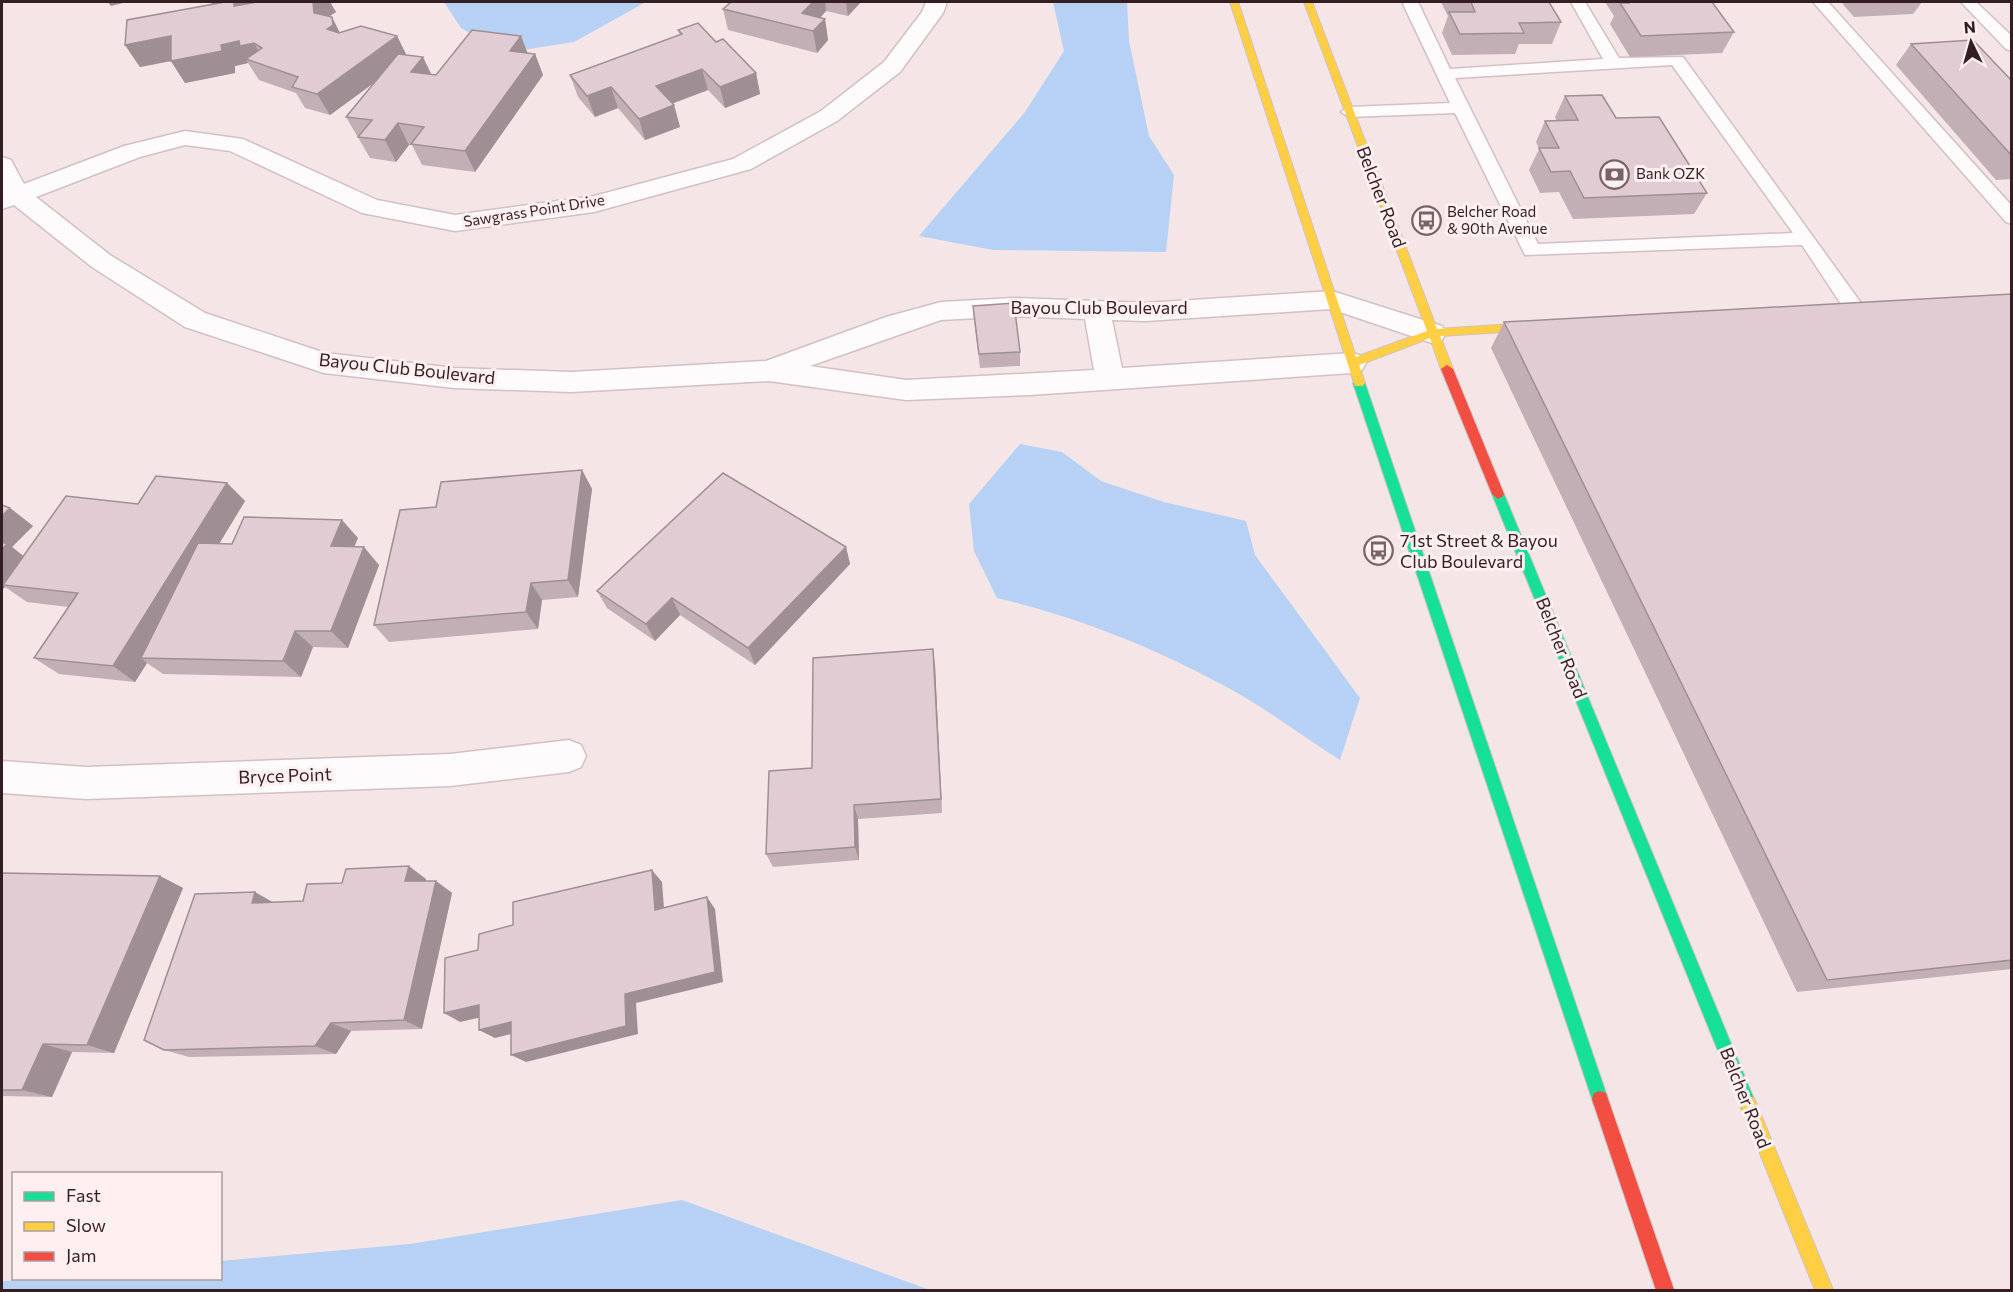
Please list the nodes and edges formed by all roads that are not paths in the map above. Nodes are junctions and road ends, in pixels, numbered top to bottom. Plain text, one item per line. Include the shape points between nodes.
1 (936, 2) edge
2 (1234, 2) edge
3 (1308, 2) edge
4 (1578, 2) edge
5 (1820, 2) edge
6 (1968, 2) edge
7 (1411, 4) dead end
8 (2012, 46) edge
9 (1614, 63) junction
10 (1444, 74) junction
11 (1461, 108) junction
12 (1349, 112) junction
13 (2, 165) edge
14 (9, 198) edge
15 (2012, 218) edge
16 (1807, 239) junction
17 (1332, 300) junction
18 (1854, 308) edge
19 (1097, 310) junction
20 (1555, 326) edge
21 (1432, 333) junction
22 (1352, 363) junction
23 (770, 371) junction
24 (1110, 379) junction
25 (568, 756) dead end
26 (2, 777) edge
27 (1665, 1290) edge
28 (1824, 1290) edge

1 - 14 street, Sawgrass Point Drive via 892,67 829,116 742,164 594,204 455,223 371,207 235,144 185,138 132,151
2 - 17 main road
3 - 12 main road, Belcher Road
4 - 9 lane
5 - 15 lane
6 - 8 lane
7 - 10 lane
9 - 10 lane
9 - 16 lane via 1677,60
10 - 11 lane
11 - 12 lane
11 - 16 lane via 1532,251
12 - 21 main road, Belcher Road
13 - 14 street, Bayou Club Boulevard
14 - 23 street, Bayou Club Boulevard via 195,320 324,363 454,378 571,382
16 - 18 lane
17 - 19 street, Bayou Club Boulevard via 1146,312
17 - 21 street, Bayou Club Boulevard
17 - 22 main road
19 - 23 street, Bayou Club Boulevard via 1013,307 940,311
19 - 24 street
20 - 21 main road
21 - 22 main road
21 - 28 main road, Belcher Road
22 - 24 street, Bayou Club Boulevard
22 - 27 main road
23 - 24 street, Bayou Club Boulevard via 906,390
25 - 26 street, Bryce Point via 450,770 262,777 86,783

